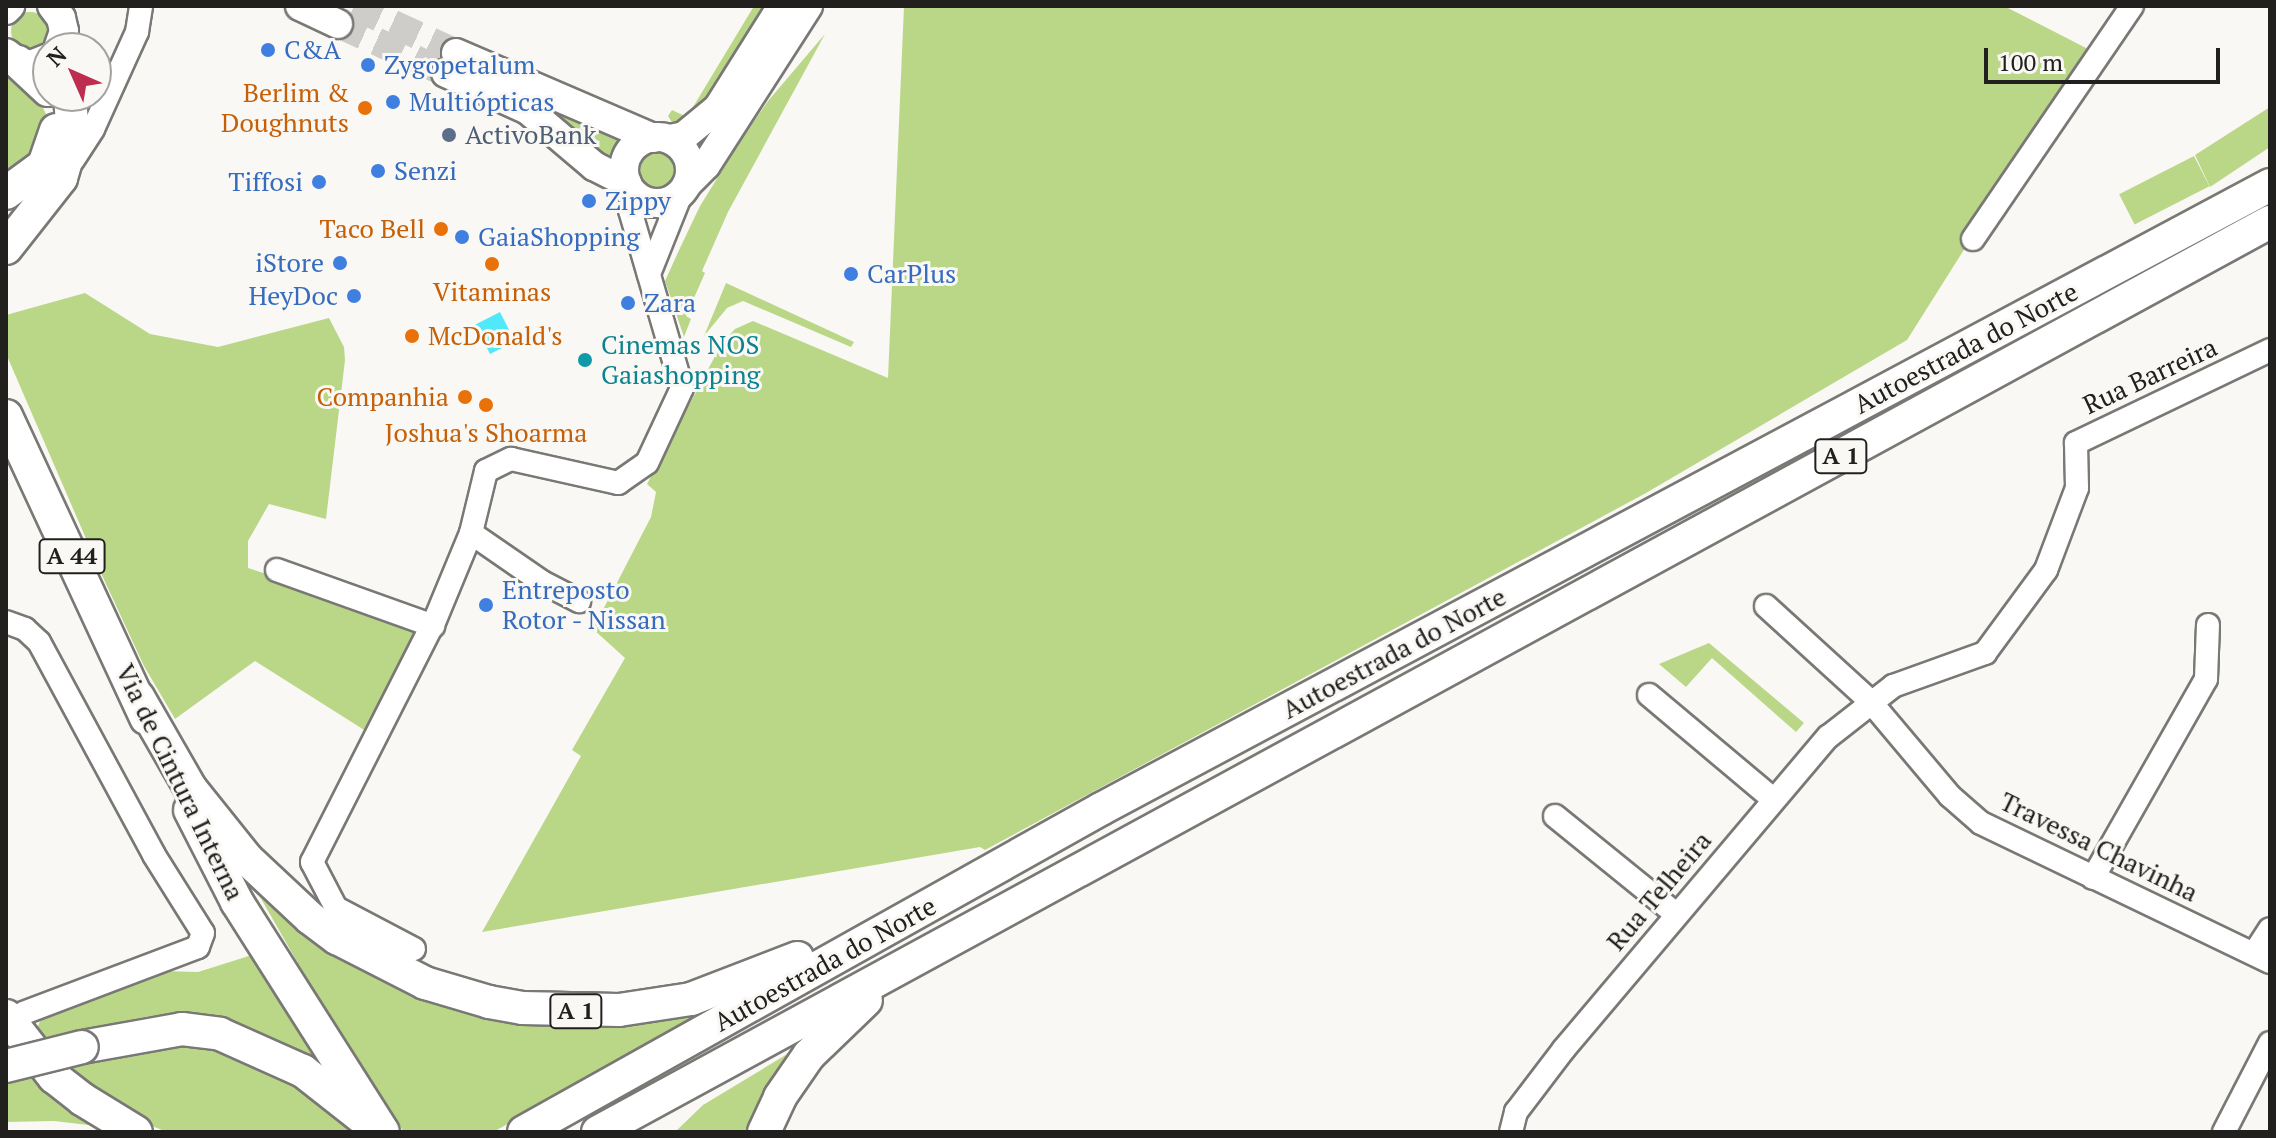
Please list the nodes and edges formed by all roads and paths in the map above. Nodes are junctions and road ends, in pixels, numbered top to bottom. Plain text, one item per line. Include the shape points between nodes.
1 (141, 6) edge
2 (300, 6) edge
3 (782, 6) edge
4 (808, 6) edge
5 (2132, 6) edge
6 (61, 10) edge
7 (338, 24) tunnel mouth
8 (64, 32) edge
9 (17, 56) edge
10 (32, 72) edge
11 (56, 112) edge
12 (71, 112) edge
13 (661, 139) junction
14 (61, 178) junction
15 (2270, 185) edge
16 (630, 188) junction
17 (684, 188) junction
18 (6, 193) edge
19 (2270, 222) edge
20 (1973, 239) dead end
21 (6, 248) edge
22 (649, 274) junction
23 (2270, 350) edge
24 (6, 416) edge
25 (471, 533) junction
26 (277, 570) dead end
27 (579, 601) dead end
28 (1766, 606) dead end
29 (6, 622) edge
30 (2208, 625) dead end
31 (433, 626) junction
32 (1649, 695) dead end
33 (138, 697) junction
34 (1870, 701) junction
35 (1773, 799) junction
36 (1101, 809) junction
37 (1555, 816) dead end
38 (2093, 878) junction
39 (1676, 914) junction
40 (2270, 929) edge
41 (414, 949) dead end
42 (2262, 957) edge
43 (921, 958) junction
44 (14, 1015) edge
45 (2270, 1043) edge
46 (6, 1066) edge
47 (136, 1132) edge
48 (381, 1132) edge
49 (524, 1132) edge
50 (598, 1132) edge
51 (764, 1132) edge
52 (1511, 1132) edge
53 (2224, 1132) edge

1 - 14 street via 137,32 93,129
2 - 7 main road
3 - 13 main road via 718,108 684,136
4 - 17 main road via 706,165
5 - 20 street
6 - 8 main road
9 - 10 highway
11 - 18 highway via 55,143 44,165
12 - 14 highway via 73,137
13 - 16 main road via 634,147 627,157
13 - 16 main road via 451,63 528,110 594,166
13 - 17 main road via 688,157
14 - 21 highway
15 - 36 highway, Autoestrada do Norte / A 1
16 - 17 main road via 645,201 665,202
16 - 22 street via 630,210
17 - 22 street
19 - 43 highway, Autoestrada do Norte / A 1
22 - 25 street via 682,388 647,463 618,483 511,459 486,471
23 - 34 street, Rua Barreira via 2076,443 2077,488 2046,570 1985,653 1893,686
24 - 33 highway, Via de Cintura Interna / A 44
25 - 27 street
25 - 31 street
26 - 31 street
28 - 34 street, Travessa Chavinha
29 - 44 street via 39,642 154,855 203,933 198,947
30 - 38 street via 2206,679
31 - 41 street via 312,862 336,908
32 - 35 street
33 - 36 highway, A 1 via 191,789 247,859 310,918 356,949 415,978 457,994 522,1008 652,1007 733,985
33 - 48 highway, Via de Cintura Interna / A 44 via 237,902
34 - 35 street, Rua Telheira via 1828,737
34 - 38 street, Travessa Chavinha via 1950,796 1981,823
35 - 39 street, Rua Telheira
36 - 49 highway, Autoestrada do Norte / A 1
37 - 39 street
38 - 42 street, Travessa Chavinha
39 - 52 street, Rua Telheira via 1516,1112
40 - 42 street
43 - 50 highway, Autoestrada do Norte / A 1
43 - 51 highway via 818,1046 780,1097
44 - 47 highway via 54,1077
45 - 53 street
46 - 48 highway, bridge via 145,1034 182,1029 220,1034 303,1071

